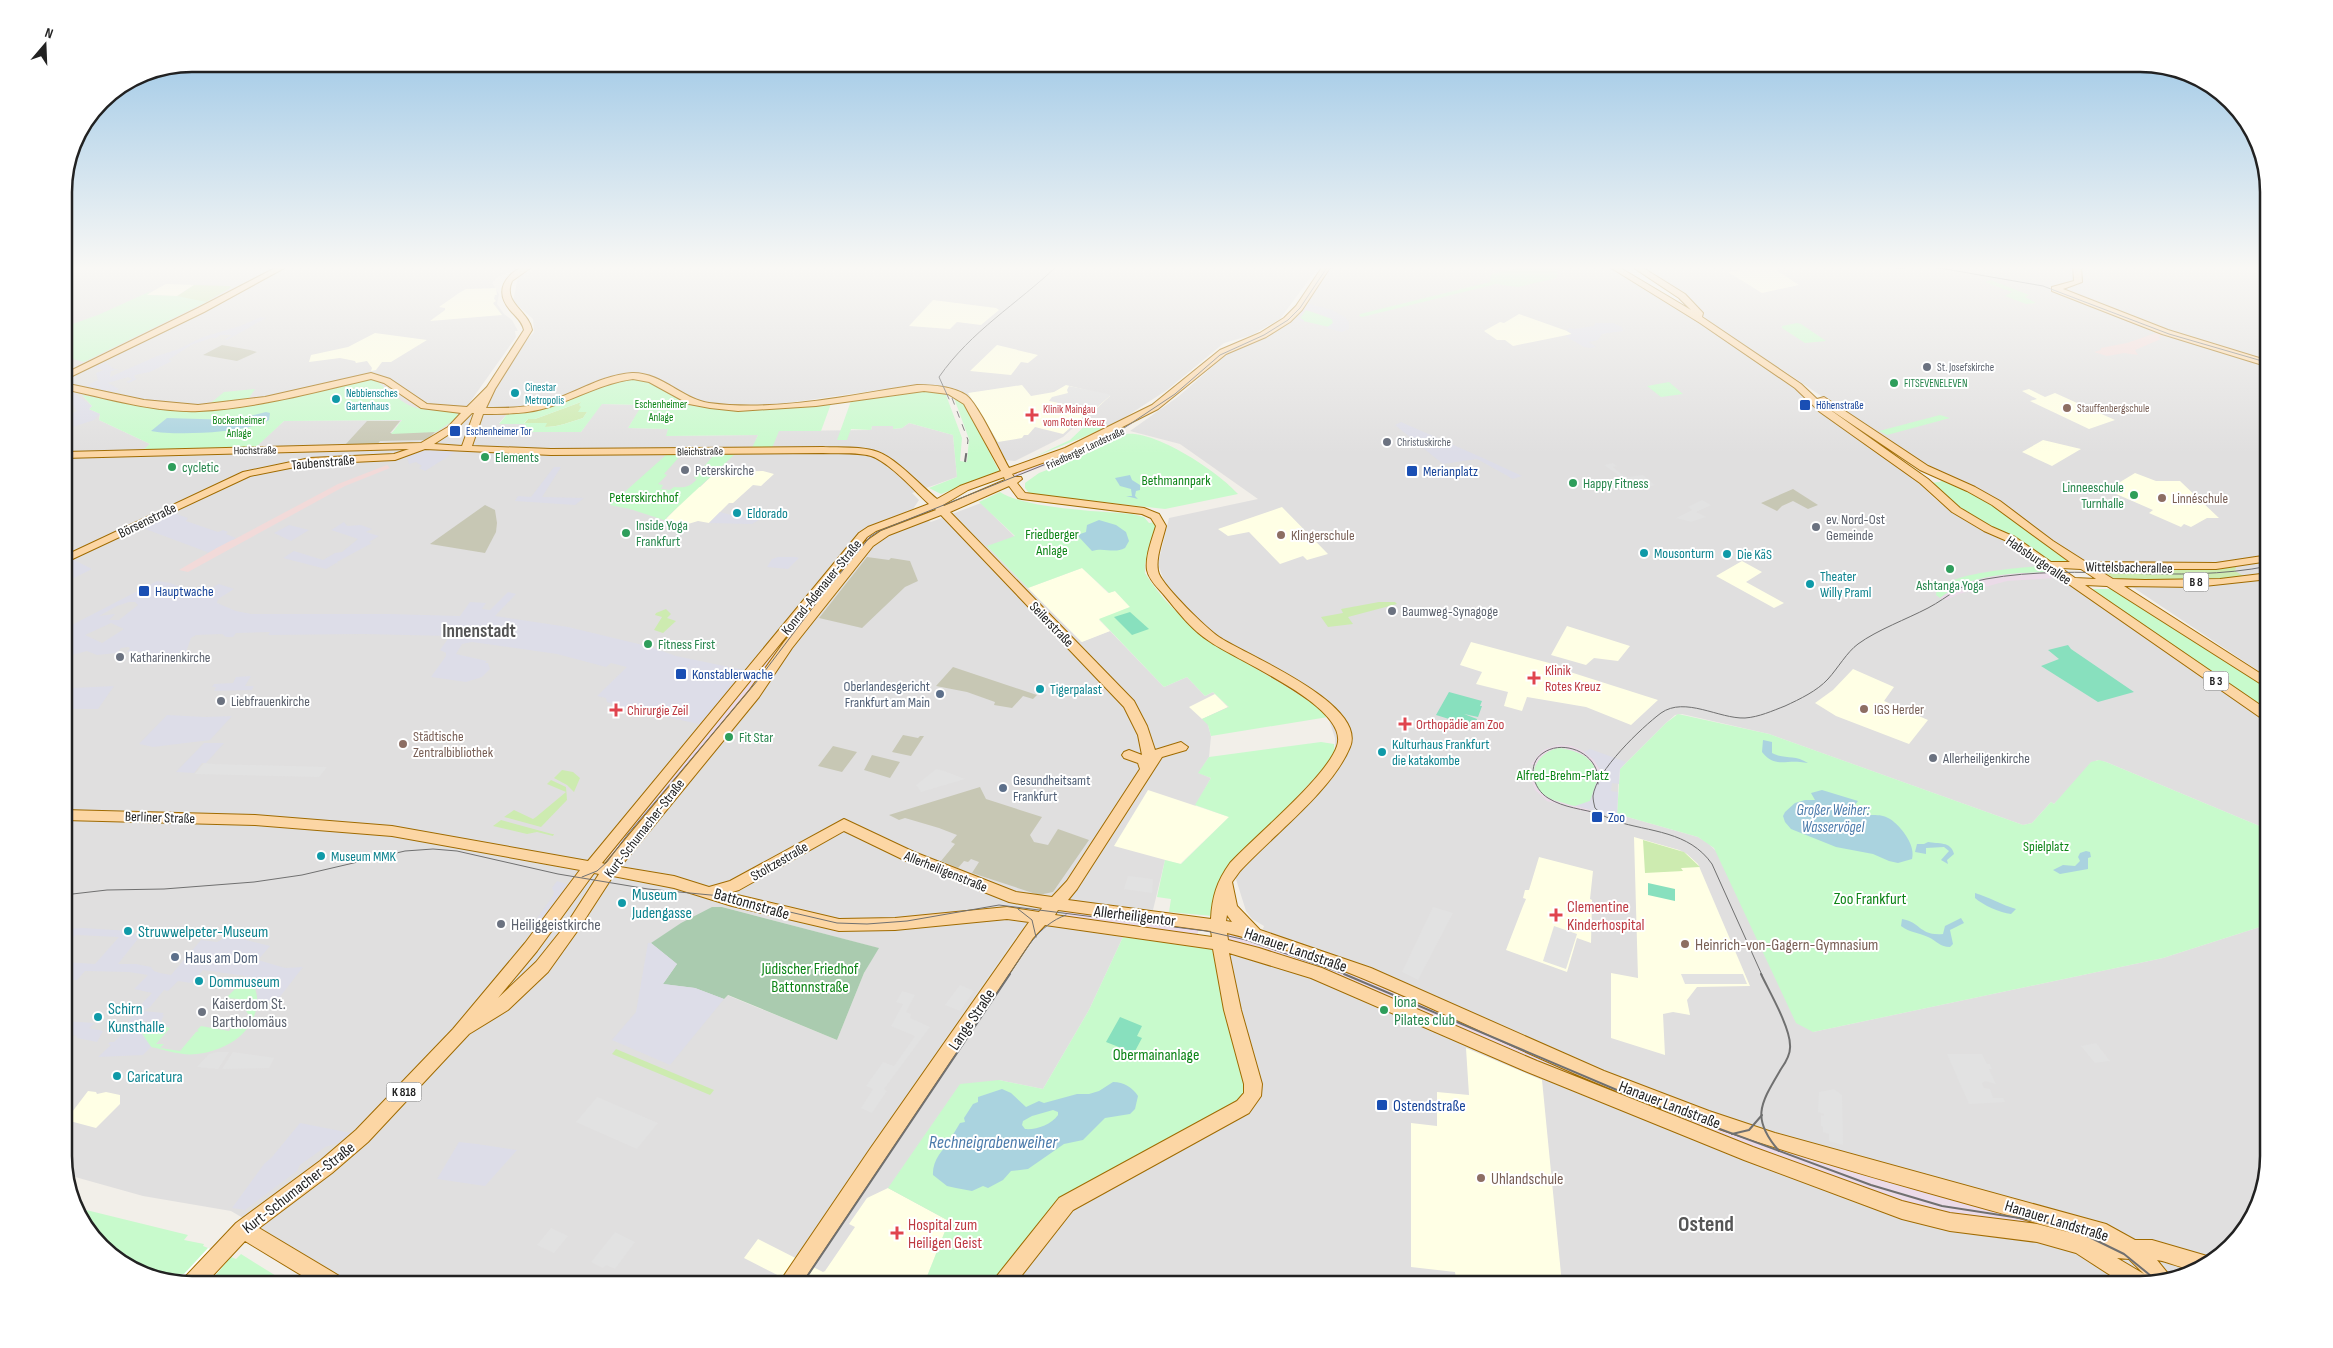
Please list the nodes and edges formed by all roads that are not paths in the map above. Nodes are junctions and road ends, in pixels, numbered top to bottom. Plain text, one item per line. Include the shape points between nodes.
1 (161, 329) edge
2 (528, 329) edge
3 (1273, 329) edge
4 (1718, 329) edge
5 (2157, 329) edge
6 (2260, 360) edge
7 (73, 372) edge
8 (73, 388) edge
9 (1816, 400) junction
10 (1155, 407) junction
11 (476, 409) junction
12 (460, 420) junction
13 (451, 429) junction
14 (1862, 430) junction
15 (470, 438) junction
16 (424, 446) junction
17 (446, 447) junction
18 (73, 455) edge
19 (1046, 459) junction
20 (1001, 461) junction
21 (1939, 476) junction
22 (1006, 480) junction
23 (1924, 481) junction
24 (223, 483) joint
25 (917, 489) junction
26 (941, 506) junction
27 (917, 512) junction
28 (73, 556) edge
29 (2260, 560) edge
30 (2239, 564) junction
31 (2086, 566) junction
32 (2052, 568) junction
33 (2260, 578) edge
34 (2094, 579) junction
35 (2254, 579) junction
36 (2070, 581) junction
37 (2114, 583) junction
38 (748, 677) joint
39 (2260, 679) edge
40 (763, 681) joint
41 (2260, 711) edge
42 (1181, 747) dead end
43 (1129, 755) dead end
44 (1148, 763) junction
45 (73, 815) edge
46 (628, 821) junction
47 (844, 824) joint
48 (436, 840) joint
49 (573, 863) junction
50 (592, 866) junction
51 (609, 870) junction
52 (1226, 878) junction
53 (733, 893) junction
54 (1054, 904) junction
55 (1041, 918) junction
56 (1218, 932) junction
57 (1258, 934) junction
58 (459, 1034) junction
59 (243, 1228) junction
60 (2106, 1233) junction
61 (2084, 1245) junction
62 (2133, 1250) junction
63 (2158, 1251) junction
64 (2195, 1262) edge
65 (2155, 1274) edge
66 (199, 1276) edge
67 (321, 1276) edge
68 (795, 1276) edge
69 (1009, 1276) edge
70 (2130, 1276) edge

1 - 7 main road
2 - 11 main road
3 - 10 main road, Friedberger Landstraße via 1215,358
4 - 9 main road, B 3
5 - 6 main road
8 - 11 main road via 144,403 198,408 265,400 371,376 381,378 421,406
9 - 14 main road, Habsburgerallee / B 3 via 1836,409
9 - 14 main road, Habsburgerallee / B 3 via 1840,423
10 - 19 main road, Friedberger Landstraße
10 - 22 main road, Friedberger Landstraße via 1110,439
11 - 12 main road
11 - 15 main road
11 - 20 main road via 538,407 634,376 648,378 695,402 741,408 934,388 956,394 968,402
12 - 13 main road
12 - 15 main road via 470,421
13 - 16 main road
13 - 17 main road via 441,443
14 - 21 main road, Habsburgerallee / B 3
14 - 23 main road, Habsburgerallee / B 3
15 - 17 main road, Bleichstraße
15 - 25 main road, Bleichstraße via 497,451 858,451 884,459
16 - 17 main road, Hochstraße
16 - 18 main road, Hochstraße
16 - 24 main road, Taubenstraße via 395,456 294,463
19 - 20 main road via 1016,464
19 - 22 main road, Friedberger Landstraße
20 - 22 main road
21 - 23 main road via 1935,481
21 - 31 main road, Habsburgerallee / B 3 via 1991,500
22 - 26 main road via 961,502
22 - 26 main road via 991,478 958,491
22 - 52 main road via 1018,497 1144,511 1155,516 1162,526 1152,564 1157,580 1210,636 1320,702 1335,715 1345,731 1344,746 1336,761
23 - 32 main road, Habsburgerallee / B 3 via 1961,513 2011,539
24 - 28 main road, Börsenstraße
25 - 26 main road, Bleichstraße
25 - 27 main road via 924,504
26 - 27 main road, Konrad-Adenauer-Straße
26 - 40 main road, Konrad-Adenauer-Straße via 872,540
26 - 44 main road, Seilerstraße via 1134,710 1147,744
27 - 38 main road, Konrad-Adenauer-Straße via 880,525 863,535
29 - 30 main road, Wittelsbacherallee / B 8
30 - 31 main road, Wittelsbacherallee / B 8
30 - 35 main road via 2240,573
31 - 32 main road, Wittelsbacherallee
31 - 34 main road, Habsburgerallee / B 3
32 - 34 main road
32 - 36 main road, Habsburgerallee / B 3
33 - 35 main road, Wittelsbacherallee / B 8
34 - 36 main road, Wittelsbacherallee / B 8
34 - 37 main road, Wittelsbacherallee / B 8
35 - 37 main road, Wittelsbacherallee / B 8
36 - 41 main road, Habsburgerallee / B 3
37 - 39 main road, B 3
38 - 46 main road, Kurt-Schumacher-Straße
40 - 51 main road, Kurt-Schumacher-Straße
42 - 44 main road via 1157,754
43 - 44 main road via 1144,760 1147,766
44 - 54 main road, Lange Straße via 1072,885
45 - 48 main road, Berliner Straße via 255,820 392,831
46 - 49 main road via 612,831 595,851
46 - 50 main road, Kurt-Schumacher-Straße
47 - 53 main road, Stoltzestraße
47 - 54 main road, Allerheiligenstraße via 885,846 1014,898
48 - 49 main road, Battonnstraße
49 - 50 main road, Battonnstraße
50 - 51 main road, Battonnstraße
50 - 58 main road, Kurt-Schumacher-Straße
51 - 53 main road, Battonnstraße via 711,892
51 - 58 main road, Kurt-Schumacher-Straße / K 818 via 573,926 542,966 502,1005
52 - 56 main road via 1220,899
52 - 57 main road via 1230,910 1240,922
53 - 55 main road, Battonnstraße via 840,925 895,924 1000,913
54 - 55 main road, Lange Straße
54 - 56 main road, Allerheiligentor
55 - 56 main road, Allerheiligentor via 1185,938
55 - 68 main road, Lange Straße
56 - 57 main road, Hanauer Landstraße
56 - 61 main road, Hanauer Landstraße via 1483,1047 1865,1197 1950,1222 2030,1232
56 - 69 main road via 1230,996 1253,1084 1250,1100 1207,1129 1066,1204
57 - 60 main road, Hanauer Landstraße via 1365,973 1598,1076 1708,1119 1775,1141
58 - 59 main road, Kurt-Schumacher-Straße / K 818 via 348,1149
59 - 66 main road, Kurt-Schumacher-Straße / K 818
59 - 67 main road
60 - 61 main road via 2105,1240
60 - 62 main road, Hanauer Landstraße
60 - 63 main road
61 - 62 main road, Hanauer Landstraße
61 - 70 main road, Hanauer Landstraße
62 - 63 main road
62 - 65 main road, Hanauer Landstraße
63 - 64 main road

